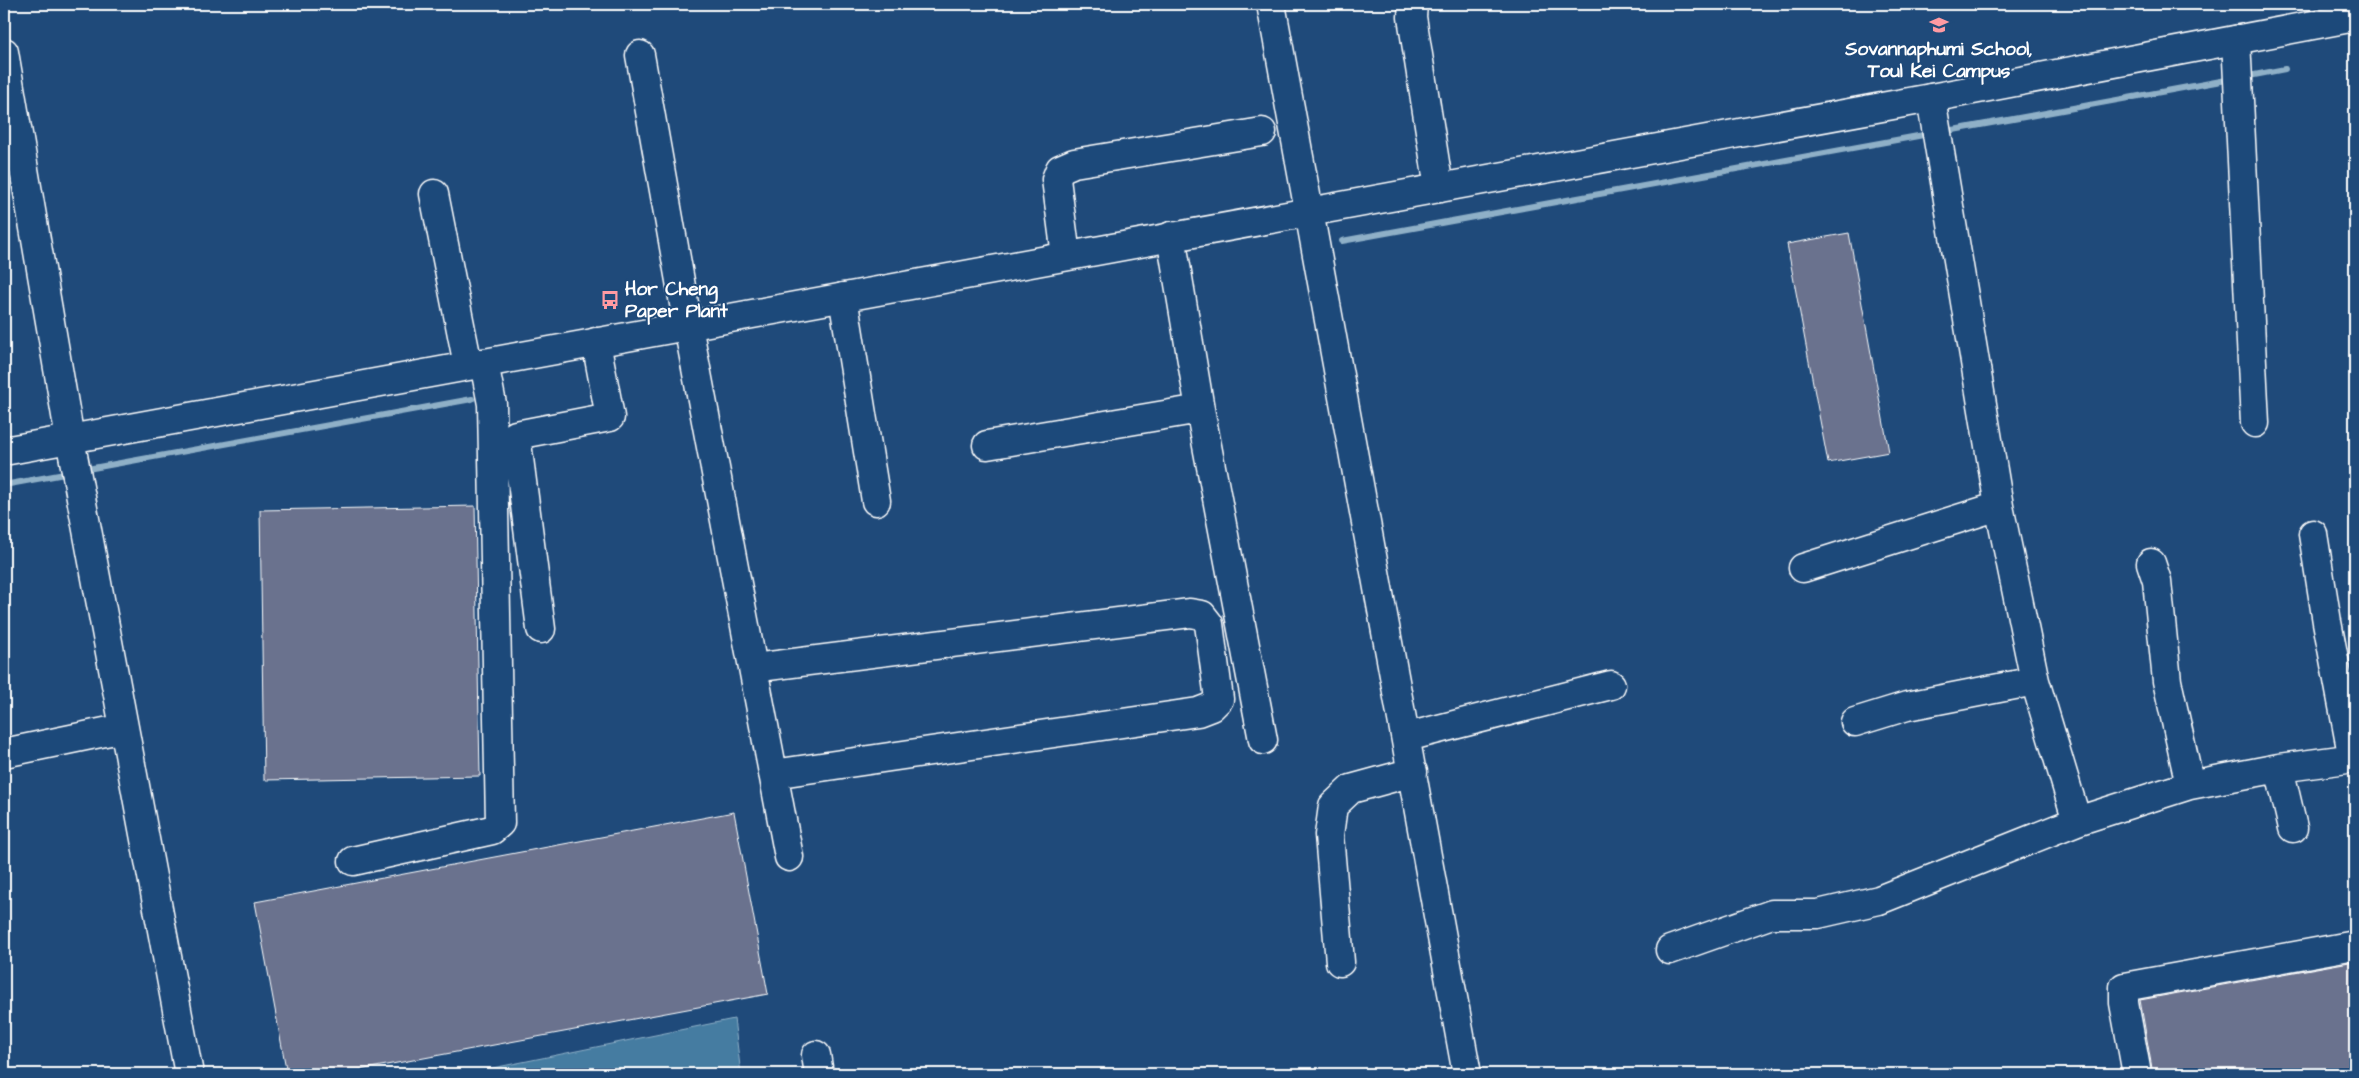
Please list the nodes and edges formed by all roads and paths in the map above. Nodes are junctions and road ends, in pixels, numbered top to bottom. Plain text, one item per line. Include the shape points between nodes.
1 (1271, 4) edge
2 (1413, 4) edge
3 (2355, 17) edge
4 (2236, 40) junction
5 (4, 52) edge
6 (640, 55) dead end
7 (1935, 121) junction
8 (1262, 132) dead end
9 (1439, 188) junction
10 (434, 194) dead end
11 (1309, 212) junction
12 (1171, 236) junction
13 (1066, 256) junction
14 (843, 297) junction
15 (688, 326) junction
16 (596, 342) junction
17 (476, 364) junction
18 (1200, 409) junction
19 (2255, 423) dead end
20 (987, 445) dead end
21 (72, 447) junction
22 (4, 451) edge
23 (876, 501) dead end
24 (1999, 506) junction
25 (2313, 534) dead end
26 (2151, 563) dead end
27 (1803, 568) dead end
28 (541, 629) dead end
29 (753, 668) junction
30 (2035, 681) junction
31 (1611, 685) dead end
32 (1855, 722) dead end
33 (124, 728) junction
34 (1407, 737) junction
35 (1263, 740) dead end
36 (4, 753) edge
37 (2354, 758) edge
38 (2279, 768) junction
39 (1413, 772) junction
40 (773, 774) junction
41 (2190, 785) junction
42 (2077, 821) junction
43 (2293, 828) dead end
44 (789, 857) dead end
45 (354, 861) dead end
46 (2355, 945) edge
47 (1670, 950) dead end
48 (1340, 962) dead end
49 (189, 1074) edge
50 (1467, 1074) edge
51 (2137, 1074) edge

1 - 11 street
2 - 9 street via 1412,17
3 - 4 street
4 - 7 street
4 - 19 street
5 - 21 street
6 - 15 street
7 - 9 street
7 - 24 street
8 - 13 street via 1074,163 1060,169 1056,179
9 - 11 street
10 - 17 street
11 - 12 street
11 - 34 street
12 - 13 street
12 - 18 street
13 - 14 street
14 - 15 street
14 - 23 street
15 - 16 street
15 - 29 street
16 - 17 street
16 - 28 street via 610,417 516,435
17 - 21 street
17 - 45 street via 492,404 500,823 492,830
18 - 20 street
18 - 35 street
21 - 22 street
21 - 33 street
24 - 27 street
24 - 30 street
25 - 37 street
26 - 41 street via 2157,581 2167,681
29 - 40 street
29 - 40 street via 1190,613 1202,615 1209,624 1219,699 1211,707 1198,712
30 - 32 street via 1907,706
30 - 42 street
31 - 34 street
33 - 36 street
33 - 49 street
34 - 39 street
37 - 38 street
38 - 41 street
38 - 43 street
39 - 48 street via 1351,789 1333,806 1329,835
39 - 50 street
40 - 44 street
41 - 42 street
42 - 47 street via 1879,900 1818,914 1772,914
46 - 51 street via 2124,987

